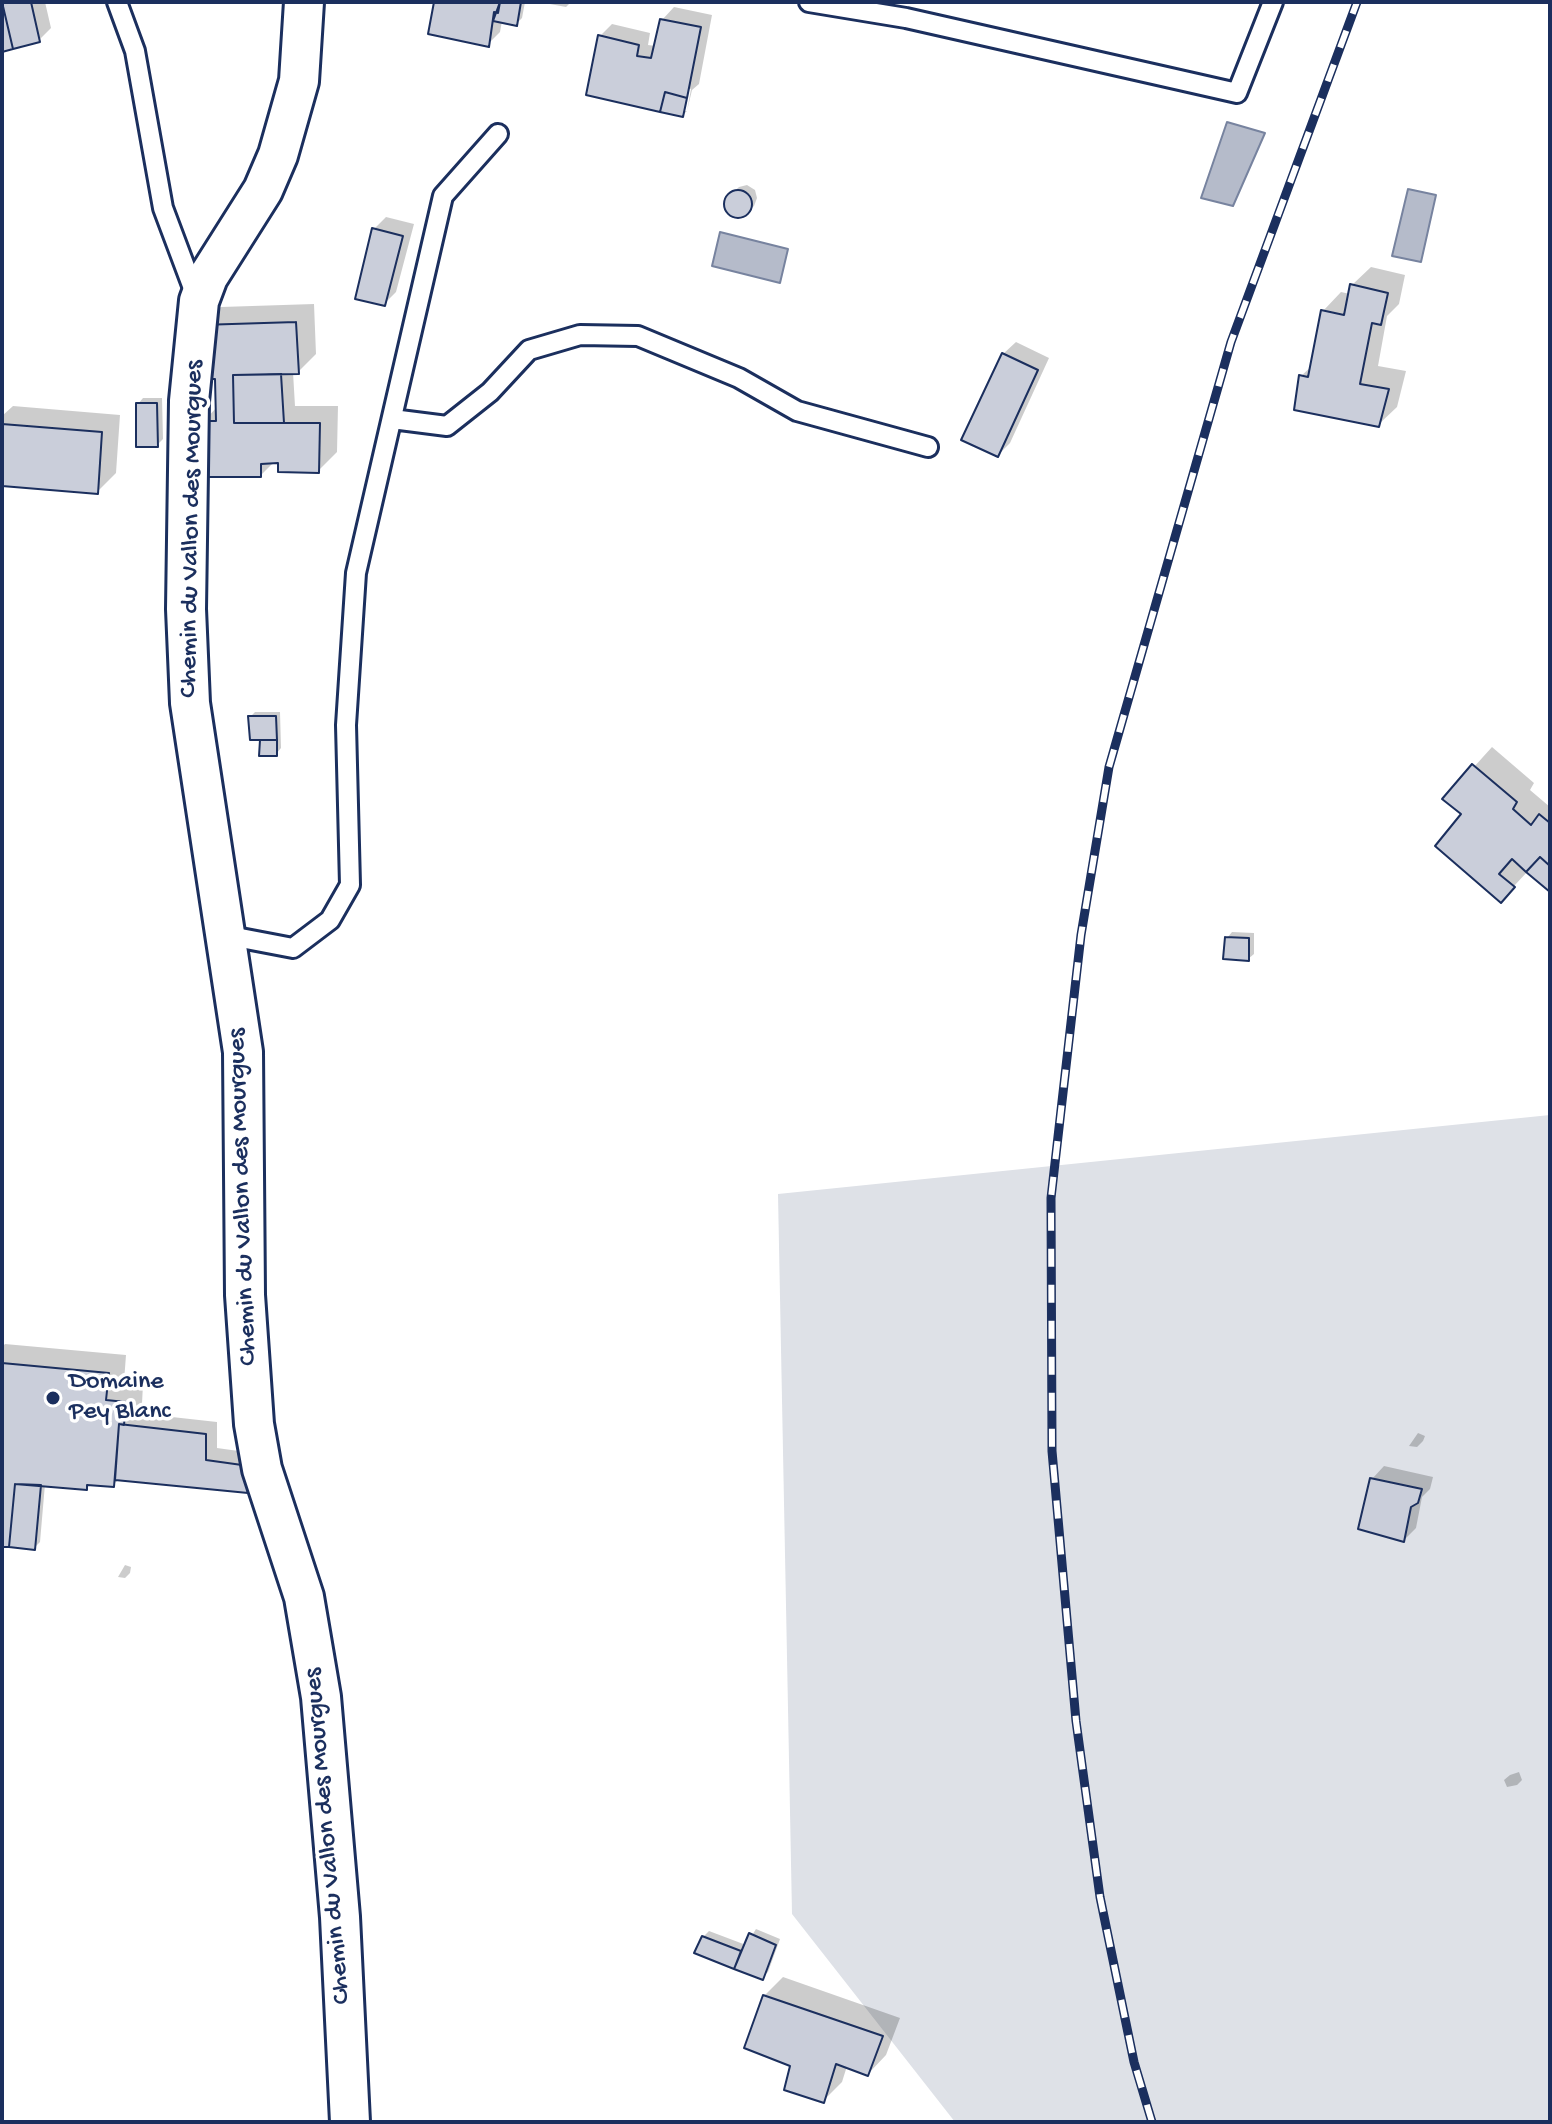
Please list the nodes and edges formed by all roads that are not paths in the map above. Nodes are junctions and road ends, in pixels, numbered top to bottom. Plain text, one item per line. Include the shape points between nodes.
1 (117, 2) edge
2 (304, 2) edge
3 (809, 2) edge
4 (1273, 2) edge
5 (498, 134) dead end
6 (199, 301) junction
7 (392, 419) junction
8 (928, 447) dead end
9 (225, 935) junction
10 (350, 2122) edge

1 - 6 lane via 135,51 163,208
2 - 6 street, Chemin du Vallon des Mourgues via 299,81 278,155
3 - 4 lane via 906,18 1237,93
5 - 7 lane via 443,196
6 - 9 street, Chemin du Vallon des Mourgues via 189,401 186,609 190,703
7 - 8 lane via 447,426 490,392 529,350 580,335 638,336 739,378 797,411
7 - 9 lane via 356,573 346,725 350,885 330,920 293,948
9 - 10 street, Chemin du Vallon des Mourgues via 243,1052 245,1295 254,1424 262,1469 304,1597 321,1697

